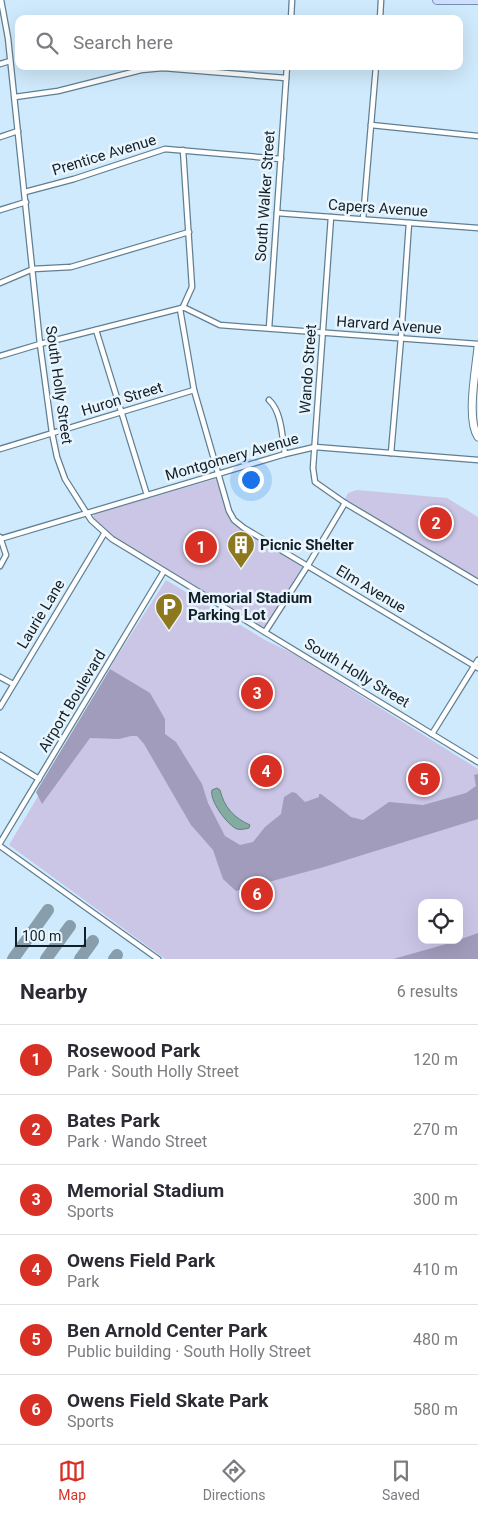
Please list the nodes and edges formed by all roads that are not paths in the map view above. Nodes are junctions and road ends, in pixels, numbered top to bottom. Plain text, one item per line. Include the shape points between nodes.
1 (1, 0) edge
2 (292, 0) edge
3 (380, 0) edge
4 (437, 0) edge
5 (456, 0) edge
6 (478, 0) edge
7 (291, 15) edge
8 (380, 15) edge
9 (10, 61) junction
10 (0, 64) edge
11 (140, 70) edge
12 (188, 70) edge
13 (287, 70) edge
14 (376, 70) edge
15 (286, 78) junction
16 (15, 97) junction
17 (371, 125) junction
18 (18, 132) junction
19 (478, 136) edge
20 (0, 137) edge
21 (183, 150) junction
22 (281, 159) junction
23 (25, 192) junction
24 (26, 202) junction
25 (0, 210) edge
26 (277, 213) junction
27 (331, 217) junction
28 (363, 219) junction
29 (409, 223) junction
30 (478, 228) edge
31 (189, 232) junction
32 (33, 269) junction
33 (0, 283) edge
34 (181, 308) junction
35 (269, 328) junction
36 (96, 330) junction
37 (323, 332) junction
38 (401, 338) junction
39 (40, 344) junction
40 (478, 345) edge
41 (0, 356) edge
42 (194, 390) junction
43 (268, 400) dead end
44 (121, 412) junction
45 (52, 433) junction
46 (477, 433) edge
47 (314, 447) junction
48 (0, 448) edge
49 (285, 454) junction
50 (391, 454) junction
51 (478, 460) edge
52 (219, 474) junction
53 (147, 495) junction
54 (345, 503) junction
55 (86, 513) junction
56 (104, 534) junction
57 (0, 538) edge
58 (308, 565) junction
59 (0, 566) edge
60 (164, 571) junction
61 (478, 582) edge
62 (265, 632) junction
63 (478, 660) edge
64 (476, 667) edge
65 (0, 677) edge
66 (13, 684) junction
67 (0, 707) edge
68 (432, 734) junction
69 (0, 755) edge
70 (478, 762) edge
71 (39, 779) junction
72 (0, 844) edge
73 (158, 959) edge

1 - 9 street, South Holly Street
2 - 7 street
3 - 8 street
4 - 5 main road
5 - 6 main road
9 - 10 street
9 - 16 street, South Holly Street
11 - 16 street via 58,91
12 - 15 street
13 - 15 street, South Walker Street
14 - 17 street
15 - 22 street, South Walker Street
16 - 18 street, South Holly Street
17 - 19 street
17 - 28 street
18 - 20 street
18 - 23 street, South Holly Street
21 - 22 street, Prentice Avenue
21 - 23 street, Prentice Avenue via 165,149
21 - 31 street
22 - 26 street, South Walker Street
23 - 24 street, South Holly Street
24 - 25 street
24 - 32 street, South Holly Street
26 - 27 street, Capers Avenue
26 - 35 street, South Walker Street
27 - 28 street, Capers Avenue
27 - 37 street, Wando Street
28 - 29 street, Capers Avenue
29 - 30 street, Capers Avenue
29 - 38 street
31 - 32 street via 71,267
31 - 34 street via 192,287
32 - 33 street
32 - 39 street, South Holly Street
34 - 35 street, Harvard Avenue via 220,324
34 - 36 street
34 - 42 street, Elm Avenue
35 - 37 street, Harvard Avenue
36 - 39 street
36 - 44 street
37 - 38 street, Harvard Avenue
37 - 47 street, Wando Street
38 - 40 street, Harvard Avenue
38 - 50 street
39 - 41 street
39 - 45 street, South Holly Street
40 - 46 street via 472,419
42 - 44 street, Huron Street
42 - 52 street, Elm Avenue
43 - 49 street via 277,412
44 - 45 street, Huron Street
44 - 53 street
45 - 48 street, Huron Street
45 - 55 street, South Holly Street via 65,479
47 - 49 street, Montgomery Avenue
47 - 50 street, Montgomery Avenue
47 - 54 street, Wando Street via 315,482
49 - 52 street, Montgomery Avenue
50 - 51 street, Montgomery Avenue
52 - 53 street, Montgomery Avenue
52 - 58 street, Elm Avenue via 229,511 235,520
53 - 55 street, Montgomery Avenue
54 - 58 street
54 - 61 street, Wando Street
55 - 56 street, South Holly Street
55 - 57 street, Montgomery Avenue
56 - 60 street, South Holly Street
56 - 66 street, Laurie Lane
57 - 59 street via 6,555
58 - 62 street
58 - 64 street, Elm Avenue
60 - 62 street, South Holly Street
60 - 71 street, Airport Boulevard
62 - 68 street, South Holly Street
63 - 64 street
64 - 68 street
65 - 66 street
66 - 67 street, Laurie Lane
68 - 70 street, South Holly Street
69 - 71 street
71 - 72 street, Airport Boulevard
72 - 73 street

